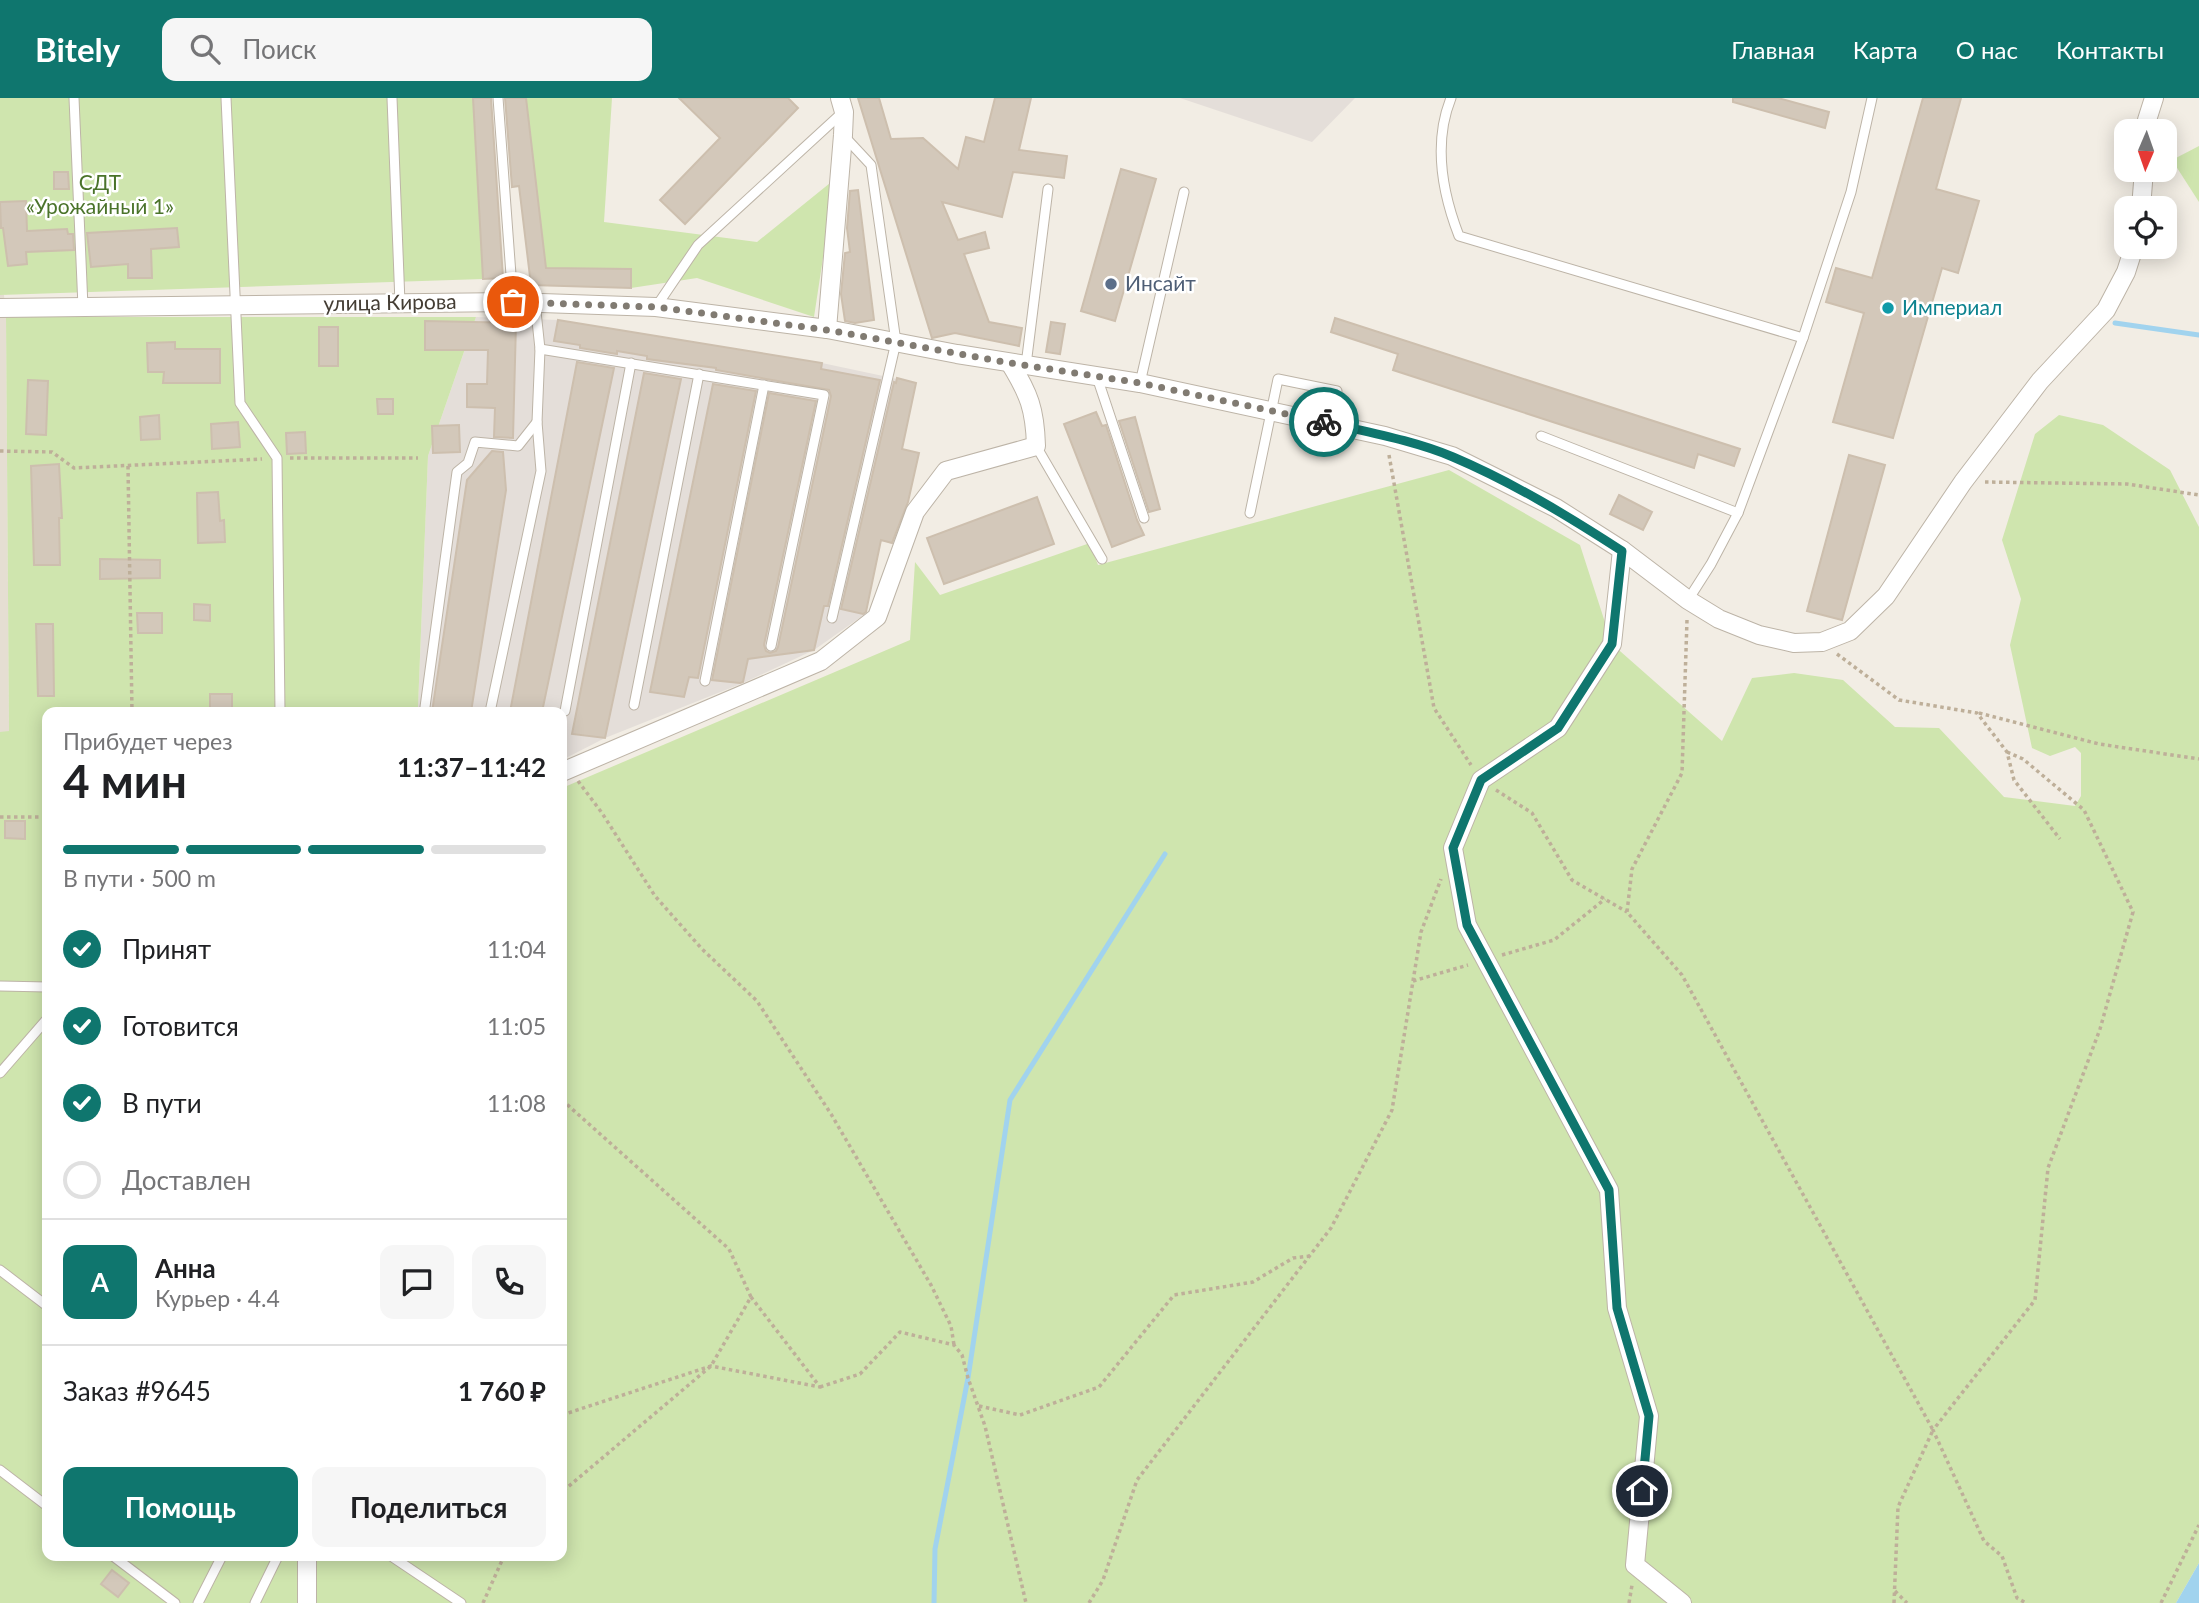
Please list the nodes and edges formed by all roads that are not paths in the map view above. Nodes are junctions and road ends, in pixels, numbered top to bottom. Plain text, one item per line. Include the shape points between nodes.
1 (74, 98) edge
2 (226, 98) edge
3 (392, 98) edge
4 (499, 98) edge
5 (1451, 98) edge
6 (1872, 98) edge
7 (2154, 98) edge
8 (842, 105) edge
9 (2147, 119) edge
10 (843, 135) junction
11 (1048, 189) dead end
12 (1184, 192) dead end
13 (2130, 259) edge
14 (513, 302) junction
15 (535, 302) junction
16 (400, 303) junction
17 (235, 306) junction
18 (83, 307) junction
19 (656, 307) junction
20 (0, 308) edge
21 (827, 330) junction
22 (1803, 338) junction
23 (897, 342) junction
24 (540, 349) junction
25 (631, 363) junction
26 (1018, 364) junction
27 (699, 374) junction
28 (1097, 377) junction
29 (1140, 383) junction
30 (764, 385) junction
31 (1337, 391) dead end
32 (1270, 410) junction
33 (537, 422) junction
34 (1541, 436) dead end
35 (1036, 446) junction
36 (1250, 513) dead end
37 (1738, 513) junction
38 (1144, 518) dead end
39 (1622, 551) junction
40 (1102, 559) dead end
41 (1688, 600) junction
42 (832, 618) dead end
43 (771, 646) dead end
44 (705, 681) dead end
45 (634, 705) dead end
46 (280, 707) edge
47 (425, 707) dead end
48 (491, 707) edge
49 (566, 707) edge
50 (567, 771) edge
51 (0, 986) edge
52 (42, 987) edge
53 (42, 1025) edge
54 (0, 1073) edge
55 (0, 1270) edge
56 (42, 1302) edge
57 (0, 1469) edge
58 (42, 1502) edge
59 (120, 1561) edge
60 (219, 1561) edge
61 (276, 1561) edge
62 (307, 1561) edge
63 (398, 1561) edge
64 (175, 1603) edge
65 (198, 1603) edge
66 (255, 1603) edge
67 (307, 1603) edge
68 (461, 1603) edge
69 (1682, 1603) edge

1 - 18 lane
2 - 17 lane
3 - 16 lane
4 - 14 lane
5 - 22 lane via 1440,149 1447,205 1459,236
6 - 22 lane via 1851,192
7 - 9 street
8 - 10 street
8 - 19 lane via 698,245
10 - 21 street
10 - 23 lane via 871,165
11 - 26 lane
12 - 29 lane
13 - 41 street, улица Кирова via 2106,310 2040,381 1963,482 1886,596 1850,631 1822,642 1794,643 1719,619
14 - 15 street, улица Кирова
14 - 16 street, улица Кирова
15 - 19 street, улица Кирова
15 - 24 lane
16 - 17 street, улица Кирова
17 - 18 street, улица Кирова
17 - 46 lane via 240,403 277,458
18 - 20 street, улица Кирова
19 - 21 street, улица Кирова
21 - 23 street, улица Кирова
22 - 37 lane
23 - 26 street, улица Кирова
23 - 42 lane
24 - 25 lane
24 - 33 lane
25 - 27 lane
25 - 49 lane
26 - 28 street, улица Кирова
26 - 35 street via 1036,420
27 - 30 lane
27 - 45 lane
28 - 29 street, улица Кирова
28 - 38 lane
29 - 32 street, улица Кирова
30 - 43 lane via 824,395
30 - 44 lane
31 - 32 lane via 1278,379
32 - 36 lane
32 - 39 street, улица Кирова via 1452,456 1556,508
33 - 47 lane via 518,446 475,442 468,463 457,472
33 - 48 lane via 541,471
34 - 37 lane
35 - 40 lane
35 - 50 street via 946,471 915,512 877,617 821,661
37 - 41 lane
39 - 41 street, улица Кирова
39 - 69 street via 1612,644 1558,728 1481,780 1453,848 1467,925 1609,1190 1617,1308 1649,1416 1635,1566
51 - 52 lane
53 - 54 lane
55 - 56 lane
57 - 58 lane
59 - 64 lane
60 - 65 lane
61 - 66 lane
62 - 67 street
63 - 68 lane

